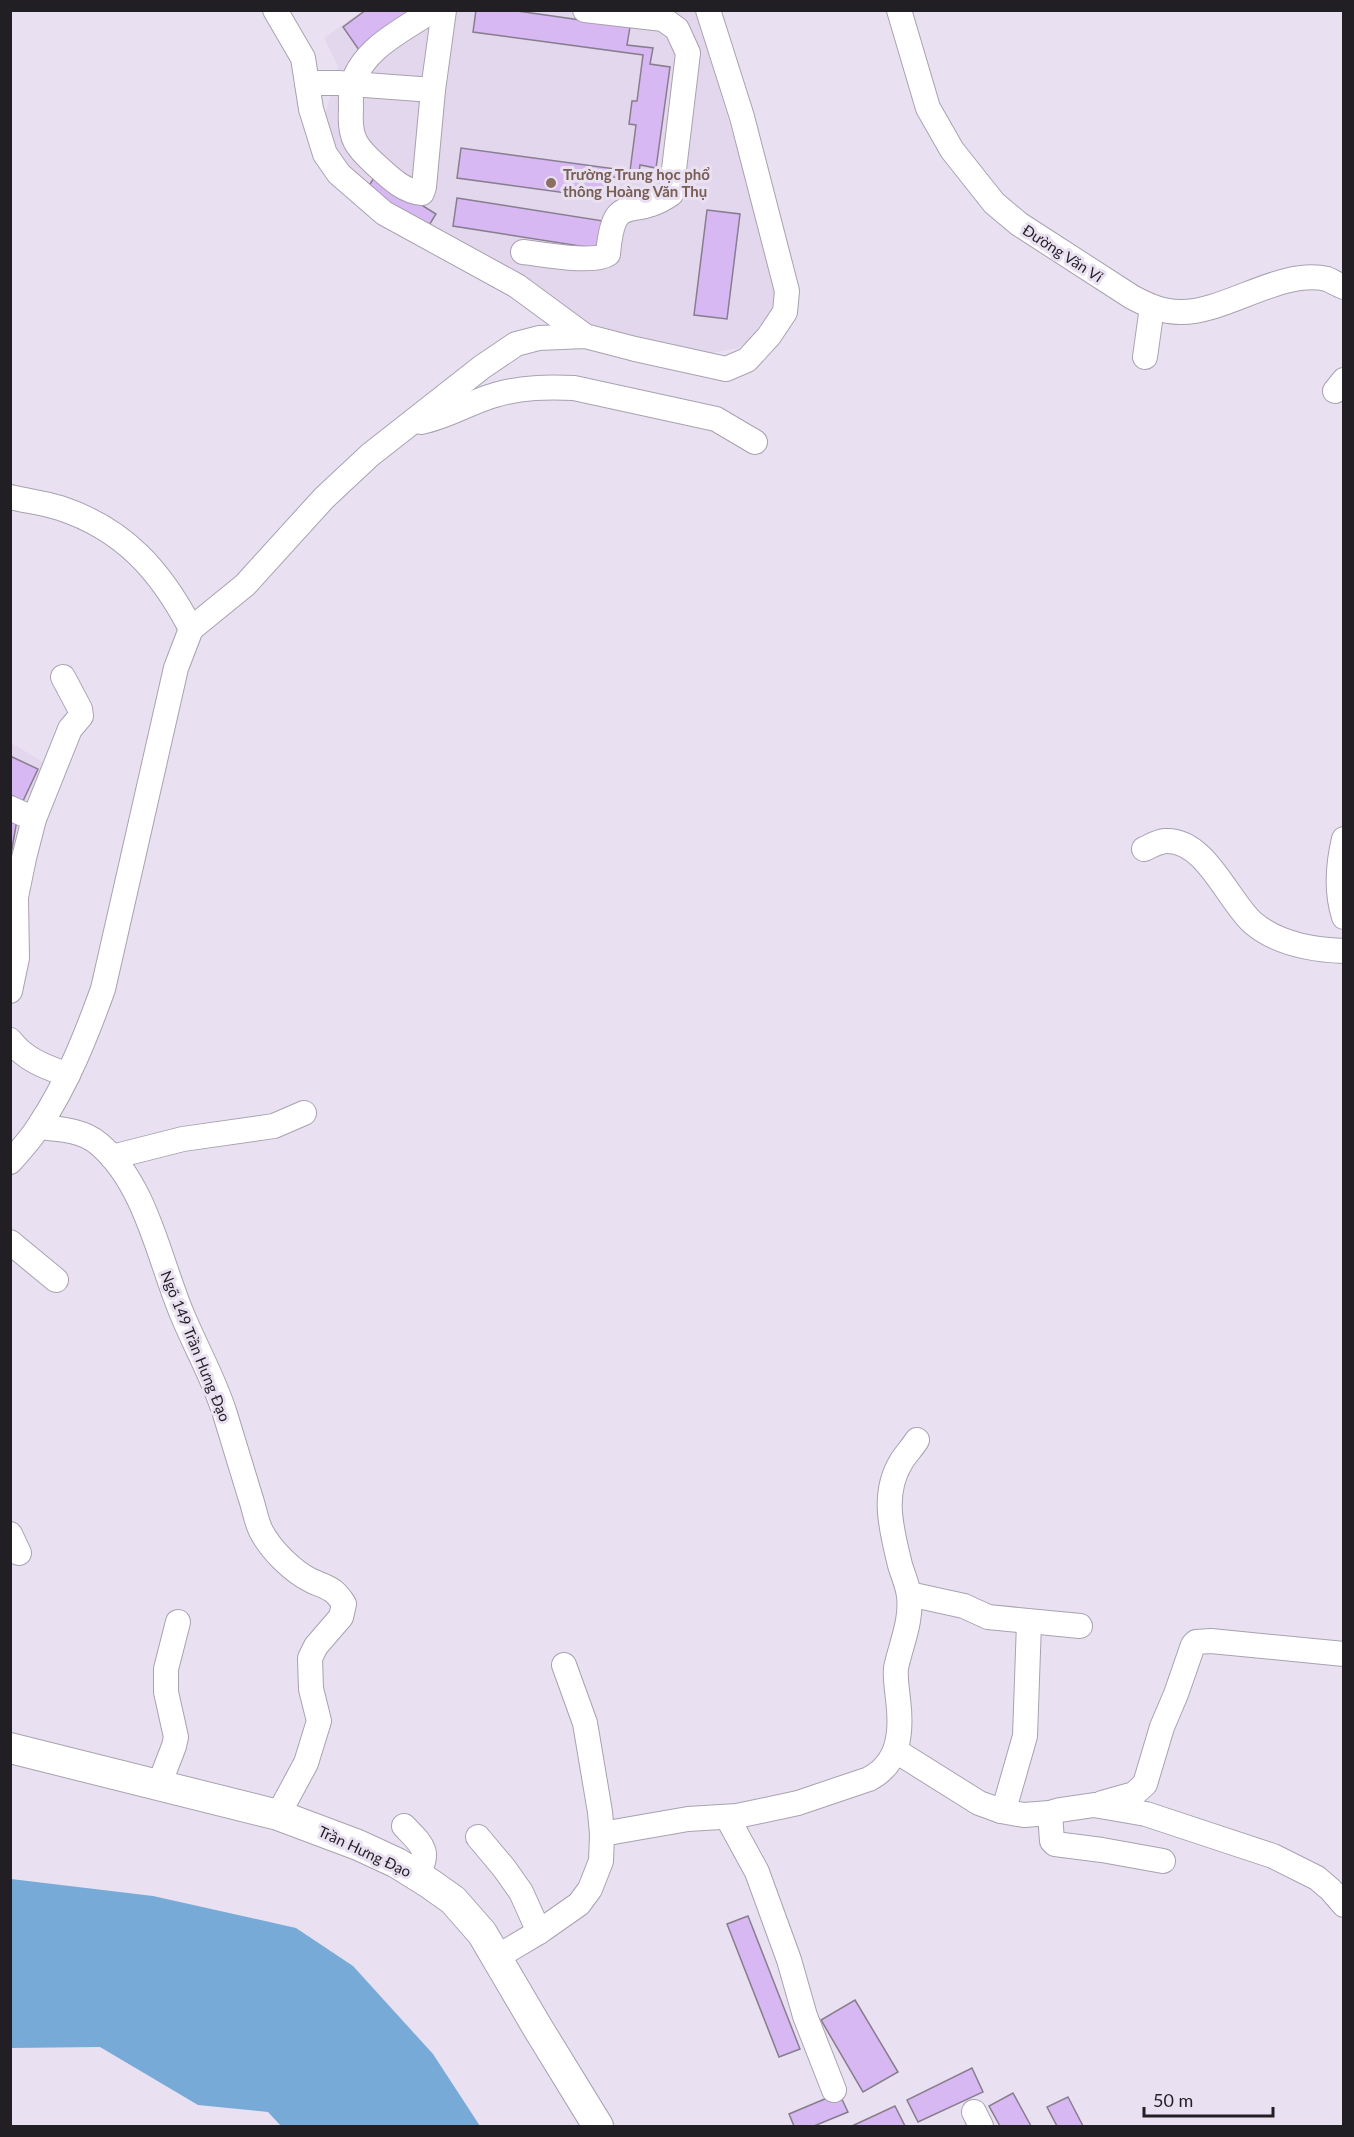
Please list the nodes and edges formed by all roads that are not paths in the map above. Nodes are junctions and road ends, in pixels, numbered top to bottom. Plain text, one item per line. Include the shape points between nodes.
1 (275, 10) edge
2 (433, 10) edge
3 (444, 10) edge
4 (585, 10) edge
5 (708, 10) edge
6 (899, 10) edge
7 (307, 83) junction
8 (352, 84) junction
9 (433, 90) junction
10 (523, 252) dead end
11 (1342, 285) edge
12 (1152, 307) junction
13 (585, 336) junction
14 (1145, 357) dead end
15 (410, 423) junction
16 (755, 442) dead end
17 (10, 497) edge
18 (191, 629) junction
19 (63, 677) dead end
20 (10, 808) edge
21 (34, 819) junction
22 (1344, 840) edge
23 (1144, 849) dead end
24 (1344, 917) edge
25 (1344, 951) edge
26 (14, 957) edge
27 (10, 991) edge
28 (14, 1047) edge
29 (68, 1075) junction
30 (304, 1113) dead end
31 (39, 1126) junction
32 (112, 1157) junction
33 (10, 1162) edge
34 (10, 1242) edge
35 (56, 1280) dead end
36 (917, 1440) dead end
37 (909, 1594) junction
38 (178, 1622) dead end
39 (1029, 1623) junction
40 (1080, 1626) dead end
41 (1344, 1654) edge
42 (564, 1665) dead end
43 (10, 1748) edge
44 (896, 1751) junction
45 (159, 1785) junction
46 (1094, 1805) junction
47 (1001, 1811) junction
48 (1050, 1813) junction
49 (278, 1815) junction
50 (727, 1817) junction
51 (404, 1826) dead end
52 (602, 1833) junction
53 (478, 1837) dead end
54 (1163, 1861) dead end
55 (417, 1875) junction
56 (1344, 1905) edge
57 (539, 1932) junction
58 (497, 1957) junction
59 (834, 2090) dead end
60 (598, 2127) edge

1 - 7 street via 303,58
2 - 8 street via 378,48 359,68
3 - 9 street
4 - 10 street via 663,19 677,29 688,53 670,194 649,205 623,210 614,219 606,256
5 - 13 street via 742,117 787,291 785,312 747,360 726,369
6 - 12 street, Đường Văn Vỉ via 928,108 952,150 994,203 1018,224
7 - 8 street
7 - 13 street via 310,109 325,154 353,189 384,213 517,286
8 - 9 street
8 - 9 street via 352,138 375,164 413,193 422,193 424,187
11 - 12 street, Đường Văn Vỉ via 1327,279 1302,278 1191,312
12 - 14 street
13 - 15 street via 539,338 516,344
15 - 16 street via 449,414 495,395 526,389 574,388 716,419
15 - 18 street via 324,498 245,585
17 - 18 street via 60,508 104,527 132,547 175,598
18 - 29 street via 176,668 103,989
19 - 21 street via 81,716 70,729
20 - 21 street
21 - 26 street via 16,897
22 - 24 street via 1339,888
23 - 25 street via 1167,841 1185,846 1217,875 1253,923 1278,940
26 - 27 street
28 - 29 street via 34,1062
29 - 31 street
30 - 32 street via 274,1126 183,1139
31 - 32 street, Ngõ 149 Trần Hưng Đạo via 88,1137
31 - 33 street
32 - 49 street, Ngõ 149 Trần Hưng Đạo via 142,1206 182,1314 219,1394 261,1531 286,1564 328,1586 344,1604 341,1617 310,1658 311,1689 319,1721 306,1762
34 - 35 street
36 - 37 street via 901,1462 889,1500 893,1536
37 - 39 street via 964,1606 988,1617
37 - 44 street via 907,1625 896,1669 900,1716
38 - 45 street via 166,1669 166,1692 176,1737
39 - 40 street
39 - 47 street via 1025,1736
41 - 46 street via 1196,1642 1162,1727 1145,1784 1134,1794
42 - 52 street via 585,1723
43 - 45 main road, Trần Hưng Đạo
44 - 47 street via 979,1803
44 - 50 street via 889,1763 869,1779 798,1803
45 - 49 main road, Trần Hưng Đạo
46 - 48 street
46 - 56 street via 1146,1814 1273,1856 1317,1878
47 - 48 street via 1024,1815
48 - 54 street via 1055,1844
49 - 55 main road, Trần Hưng Đạo via 358,1845
50 - 52 street
50 - 59 street via 757,1872
51 - 55 street via 424,1853 425,1860
52 - 57 street via 601,1861 590,1888 570,1911
53 - 57 street via 521,1892
55 - 58 main road, Trần Hưng Đạo via 453,1900
57 - 58 street
58 - 60 main road, Trần Hưng Đạo

